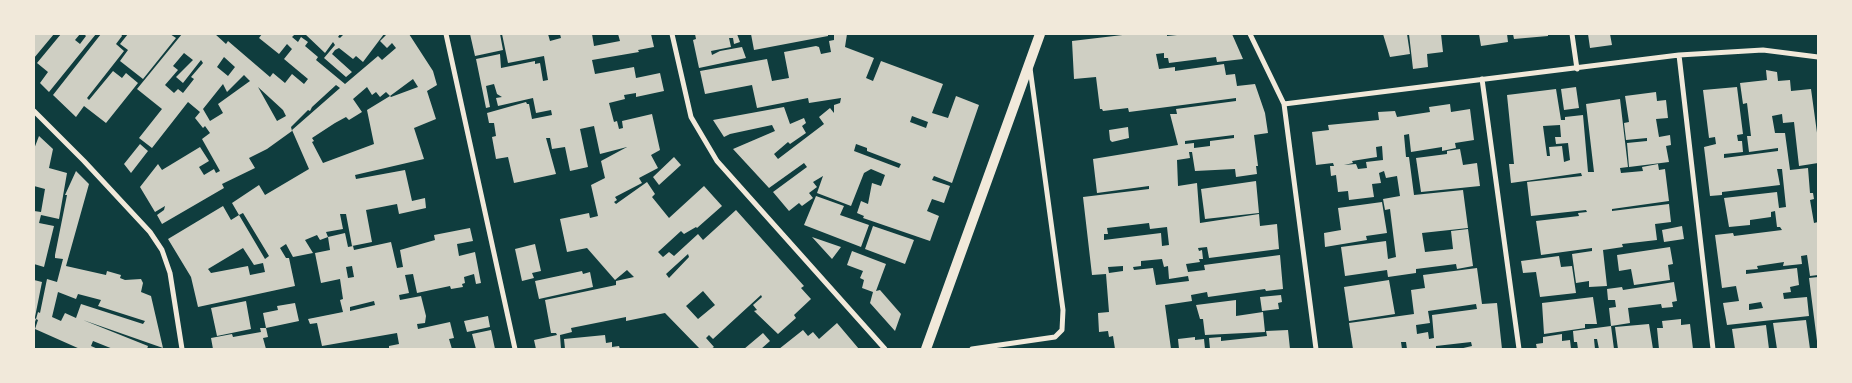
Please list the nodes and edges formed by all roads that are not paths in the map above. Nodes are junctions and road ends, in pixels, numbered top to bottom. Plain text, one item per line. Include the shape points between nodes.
1 (446, 34) edge
2 (672, 34) edge
3 (1040, 34) edge
4 (1250, 34) edge
5 (1572, 34) edge
6 (1679, 55) junction
7 (1818, 57) edge
8 (1030, 62) junction
9 (1577, 69) junction
10 (1482, 79) junction
11 (1284, 104) junction
12 (34, 111) edge
13 (182, 349) edge
14 (515, 349) edge
15 (885, 349) edge
16 (926, 349) edge
17 (972, 349) edge
18 (1316, 349) edge
19 (1519, 349) edge
20 (1713, 349) edge

1 - 14 street
2 - 15 street via 691,116 717,161
3 - 8 main road
4 - 11 street
5 - 9 street
6 - 7 street via 1762,50
6 - 9 street
6 - 20 street
8 - 16 main road
8 - 17 street via 1063,310 1062,330 1055,337
9 - 10 street
10 - 11 street
10 - 19 street
11 - 18 street
12 - 13 street via 158,244 170,272

